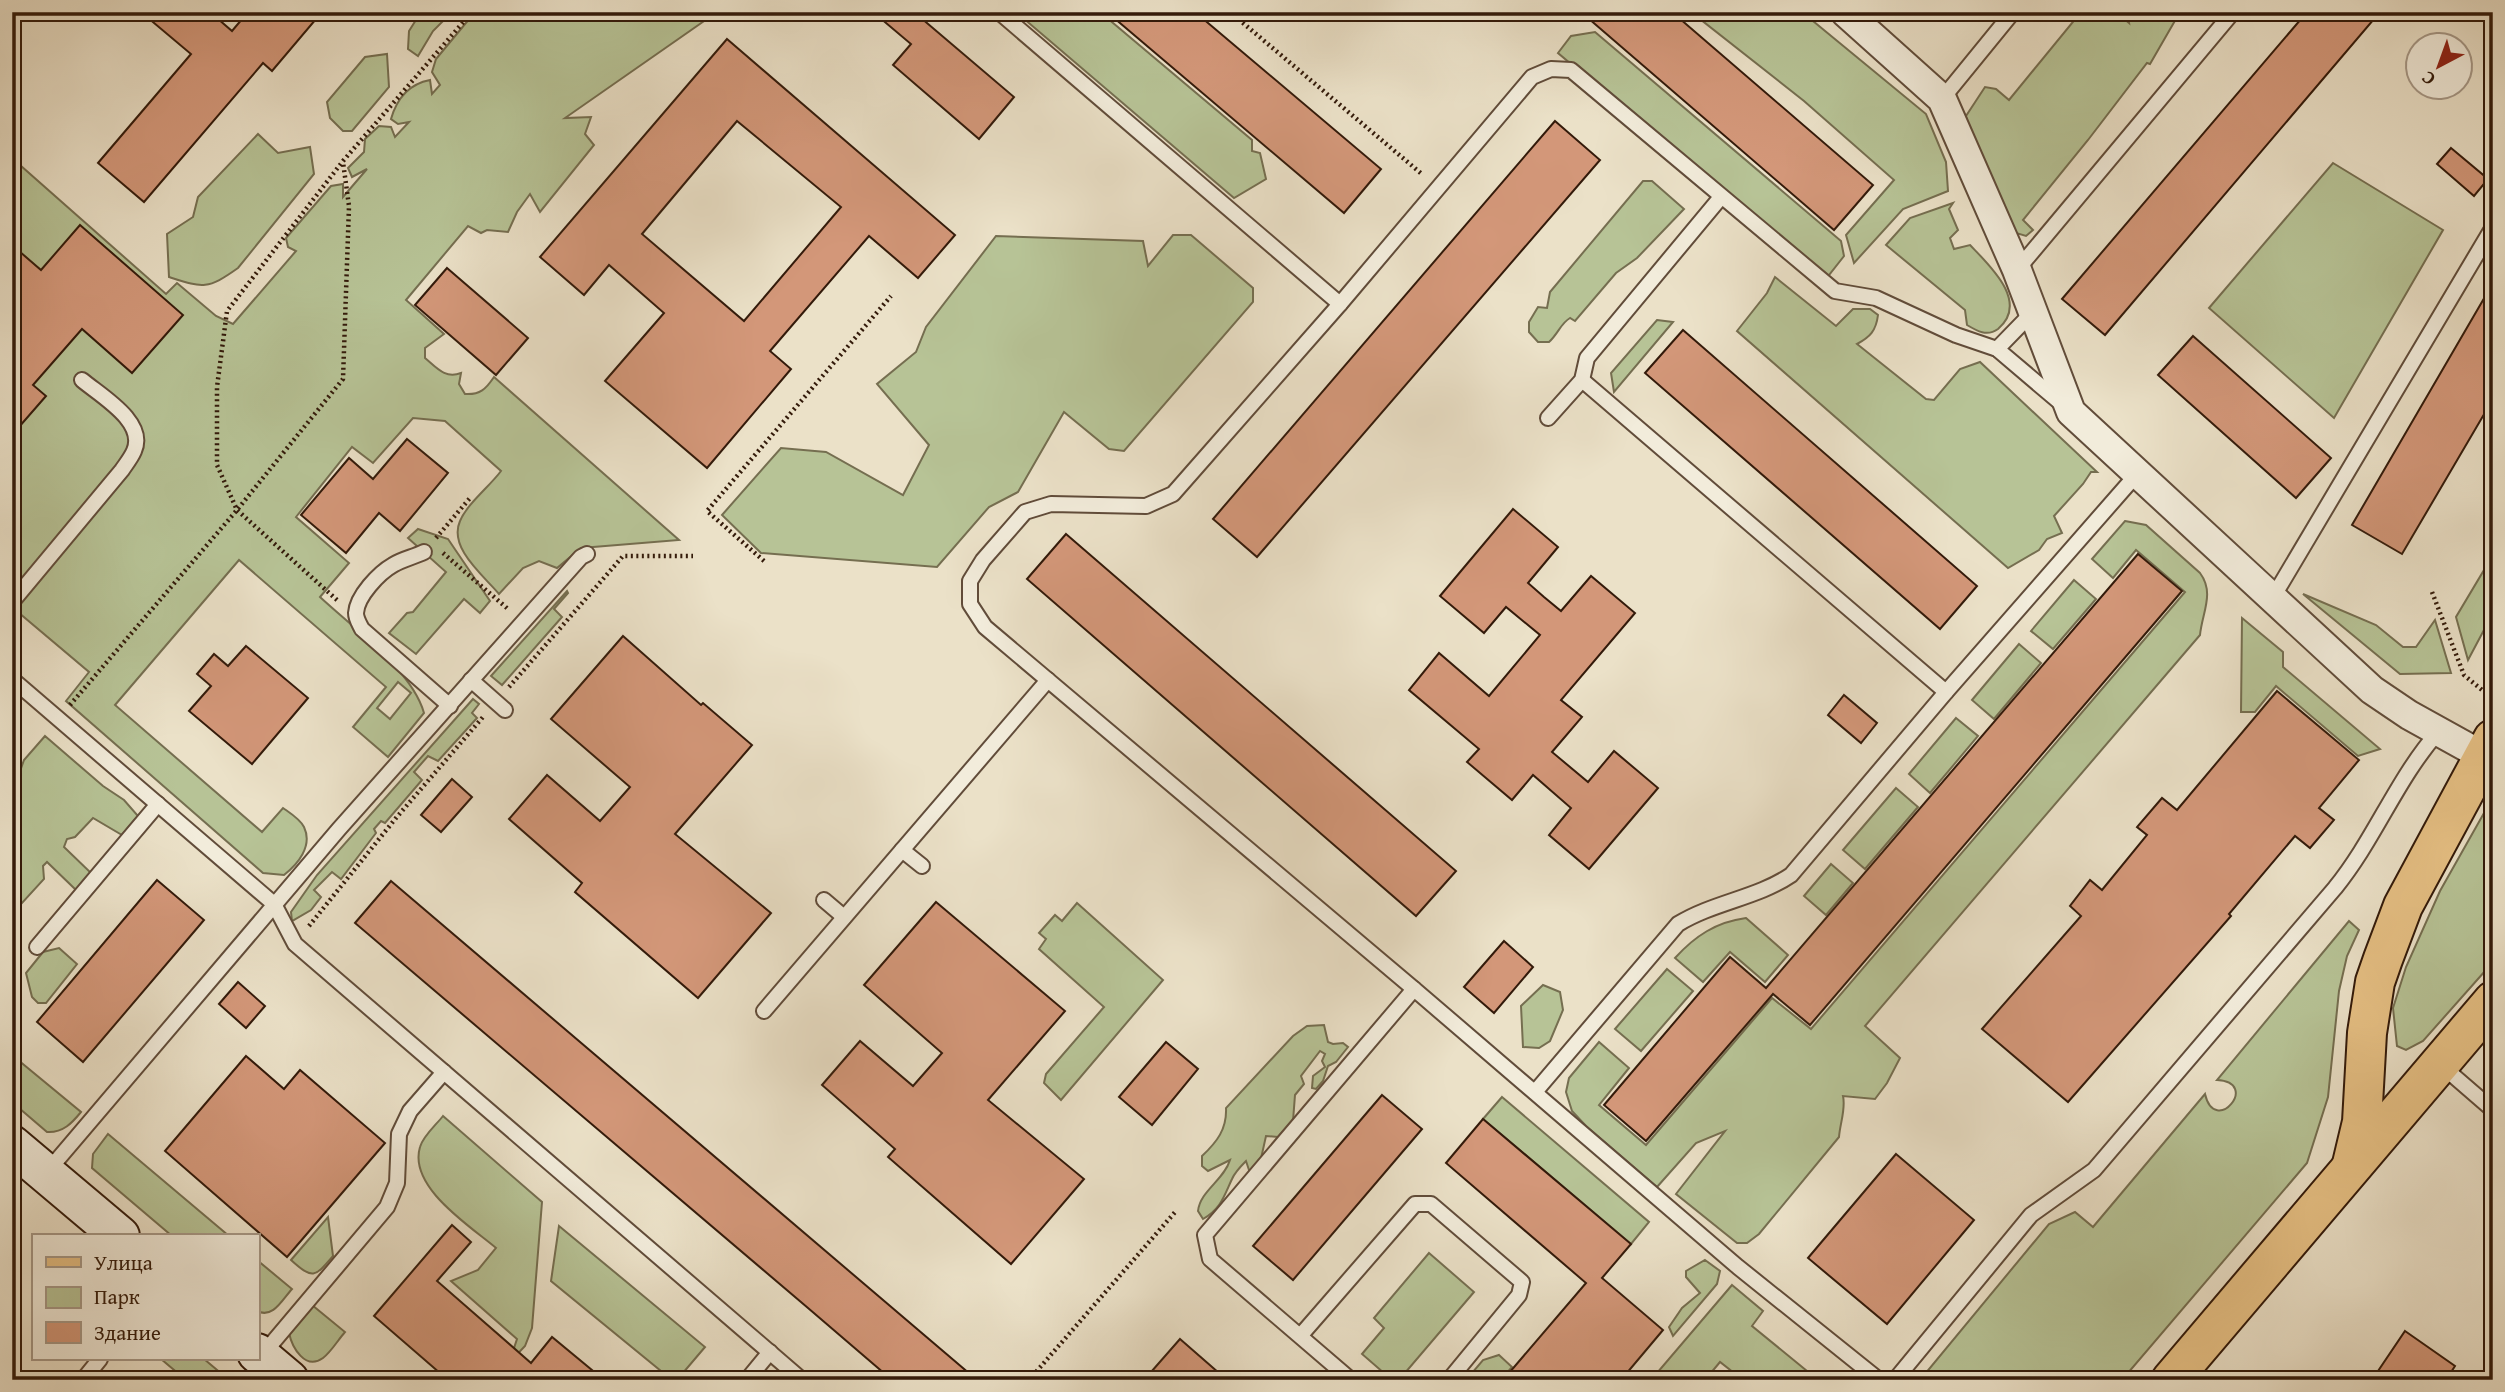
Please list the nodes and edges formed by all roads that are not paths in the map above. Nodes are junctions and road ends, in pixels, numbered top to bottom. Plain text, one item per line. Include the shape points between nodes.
1 (999, 12) edge
2 (1845, 12) edge
3 (2013, 12) edge
4 (2233, 12) edge
5 (1942, 99) junction
6 (1721, 197) junction
7 (2493, 227) edge
8 (2017, 270) junction
9 (1340, 304) junction
10 (2033, 312) junction
11 (1997, 349) junction
12 (82, 380) dead end
13 (1582, 380) junction
14 (2071, 412) junction
15 (1548, 418) dead end
16 (2137, 474) junction
17 (428, 547) road end
18 (587, 554) dead end
19 (2272, 599) junction
20 (12, 602) edge
21 (12, 679) edge
22 (471, 680) junction
23 (1048, 680) junction
24 (1946, 692) junction
25 (450, 706) junction
26 (501, 706) road end
27 (2439, 731) junction
28 (2488, 748) edge
29 (158, 804) junction
30 (902, 850) junction
31 (922, 866) dead end
32 (824, 900) dead end
33 (274, 904) junction
34 (844, 917) junction
35 (37, 947) dead end
36 (1414, 989) junction
37 (2493, 1001) edge
38 (764, 1012) dead end
39 (2367, 1033) junction
40 (2439, 1064) junction
41 (444, 1072) junction
42 (1535, 1092) junction
43 (2493, 1110) edge
44 (12, 1144) edge
45 (2352, 1166) junction
46 (46, 1173) junction
47 (118, 1234) edge
48 (1301, 1335) junction
49 (770, 1352) junction
50 (99, 1360) edge
51 (269, 1363) edge
52 (83, 1380) edge
53 (747, 1380) edge
54 (802, 1380) edge
55 (1351, 1380) edge
56 (1449, 1380) edge
57 (1879, 1380) edge
58 (1895, 1380) edge
59 (2171, 1380) edge

1 - 9 lane
2 - 5 street
3 - 5 lane
4 - 8 lane
5 - 8 street
6 - 9 lane via 1571,70 1551,69 1532,77
6 - 11 lane via 1835,291 1876,298
6 - 13 lane via 1587,358
7 - 19 lane
8 - 10 street
9 - 23 lane via 1173,494 1146,506 1051,504 1025,512 983,560 970,581 970,604 985,627
10 - 11 lane
10 - 14 street
11 - 14 lane
12 - 20 lane via 128,419 136,433 135,450
13 - 15 lane
13 - 24 lane
14 - 16 street
16 - 19 street
16 - 24 lane
17 - 25 lane via 384,571 363,594 356,617 362,629
18 - 22 lane
19 - 27 street via 2372,690
21 - 29 lane
22 - 25 lane
22 - 26 lane
23 - 30 lane
23 - 36 lane
24 - 42 lane via 1791,874 1775,886 1696,913 1678,924
25 - 33 lane
27 - 28 street
27 - 58 lane via 2422,750 2343,878 2094,1170 2031,1215
28 - 39 main road via 2403,906 2375,982
29 - 33 lane
29 - 35 lane
30 - 31 lane
30 - 34 lane
32 - 34 lane
33 - 41 lane via 295,944
33 - 46 lane
34 - 38 lane
36 - 42 lane
36 - 48 lane via 1205,1235 1210,1259
37 - 40 main road
39 - 40 main road via 2379,1056 2394,1071 2416,1074
39 - 45 main road via 2362,1122
40 - 43 lane
40 - 45 main road
41 - 49 lane
41 - 51 lane via 410,1111 399,1134 397,1183 387,1207
42 - 57 lane via 1738,1267
44 - 46 main road
45 - 59 main road
46 - 47 main road
48 - 55 lane
48 - 56 lane via 1415,1204 1431,1204 1522,1282 1519,1296
49 - 53 lane
49 - 54 lane
50 - 52 lane

